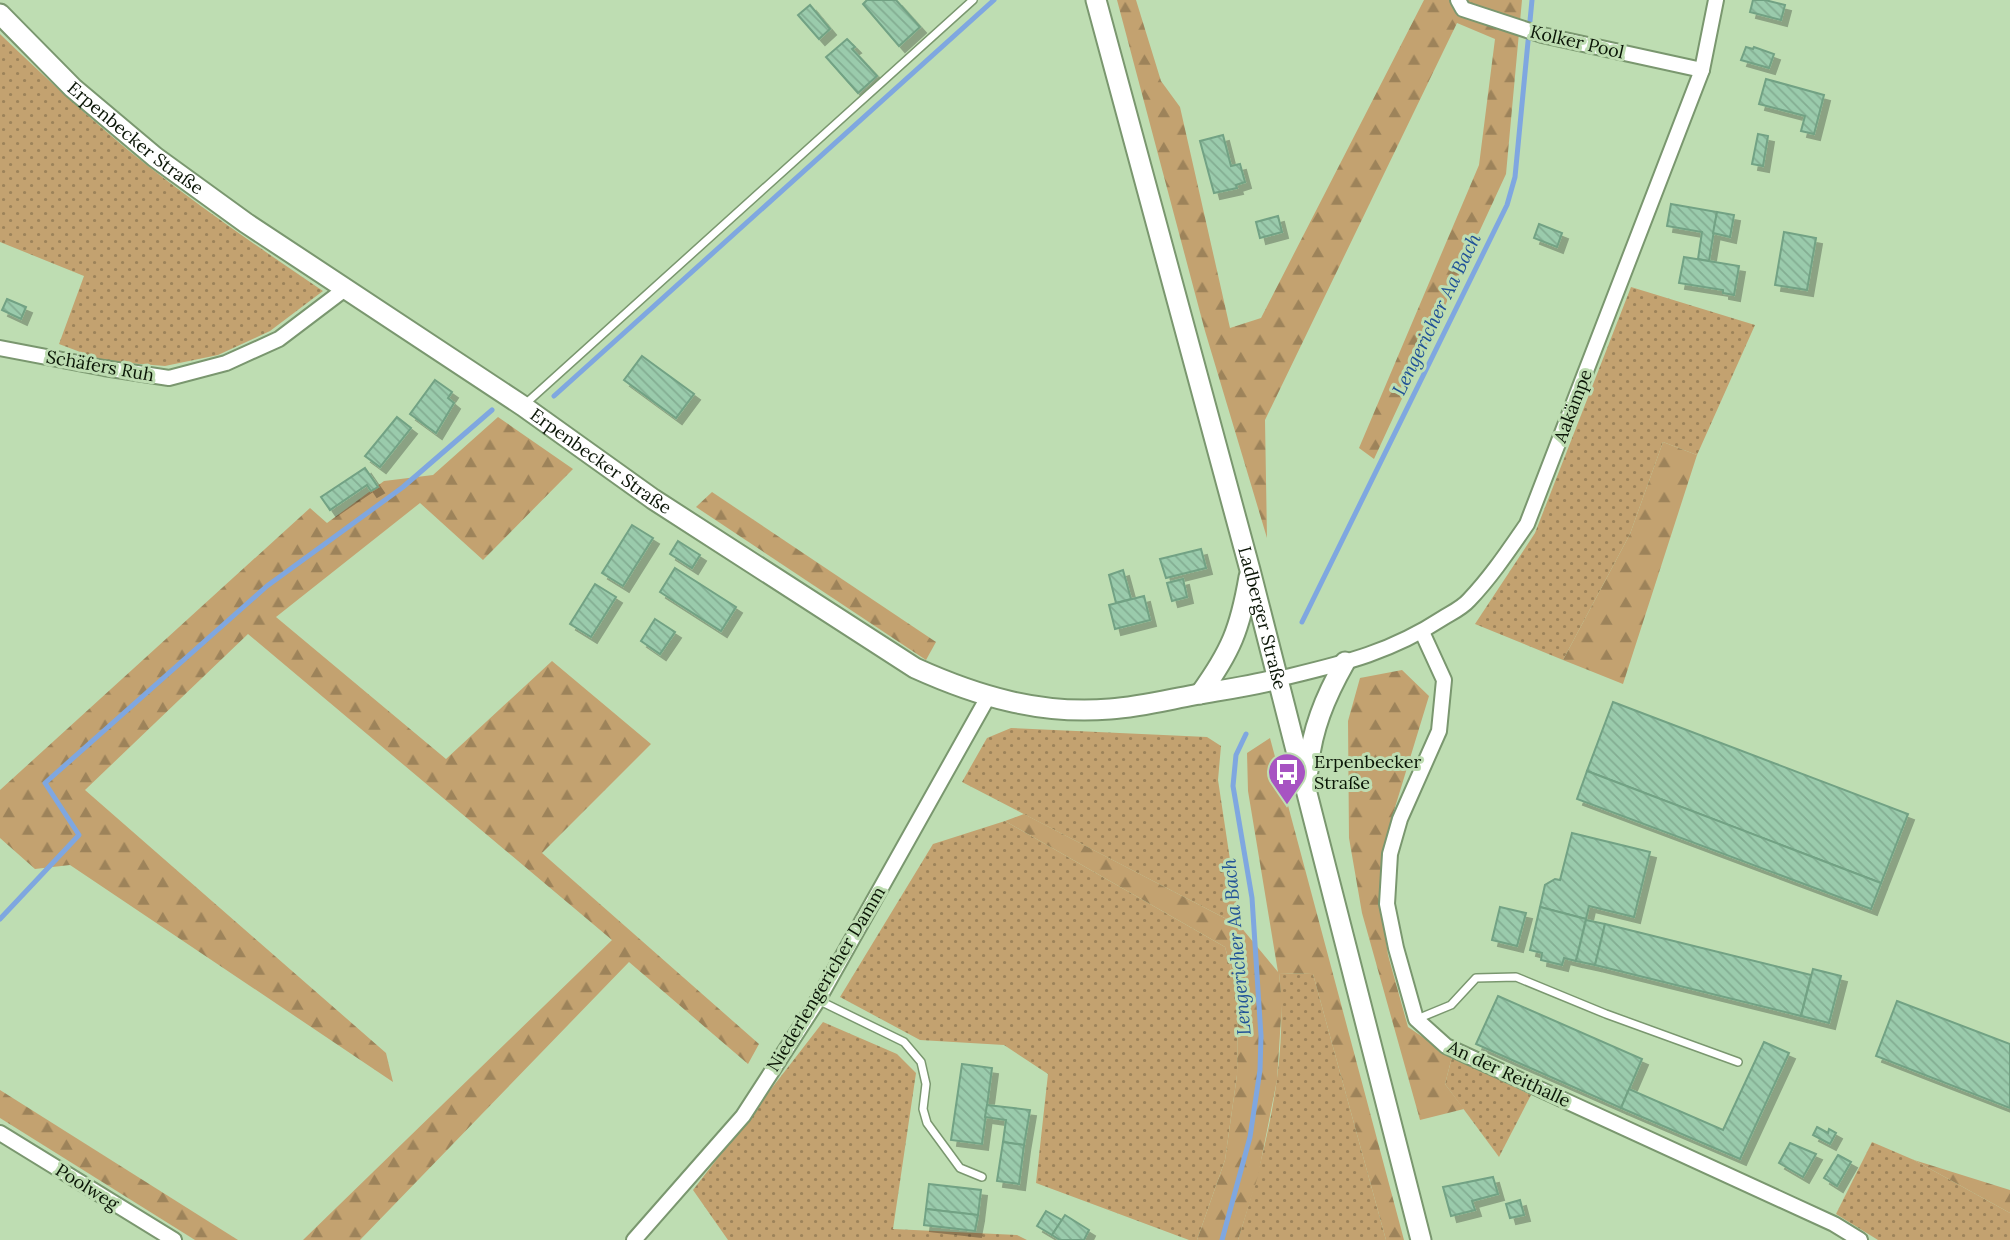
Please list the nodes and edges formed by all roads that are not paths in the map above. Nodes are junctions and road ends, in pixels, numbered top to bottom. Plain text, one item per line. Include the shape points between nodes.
1 (973, 0) edge
2 (1096, 0) edge
3 (1458, 0) edge
4 (1716, 0) edge
5 (0, 14) edge
6 (1702, 70) junction
7 (345, 289) junction
8 (0, 348) edge
9 (523, 406) junction
10 (1250, 570) junction
11 (1422, 632) junction
12 (1345, 662) junction
13 (1278, 679) junction
14 (1200, 694) junction
15 (988, 697) junction
16 (1306, 786) junction
17 (818, 1000) junction
18 (1416, 1019) junction
19 (1738, 1062) dead end
20 (0, 1133) edge
21 (14, 1142) junction
22 (0, 1152) edge
23 (982, 1177) dead end
24 (174, 1240) edge
25 (634, 1240) edge
26 (1421, 1240) edge
27 (1860, 1240) edge

1 - 9 lane
2 - 10 main road, Ladberger Straße
3 - 6 street, Kolker Pool via 1463,9 1516,28
4 - 6 street, Aakämpe
5 - 7 main road, Erpenbecker Straße via 73,88 155,157
6 - 11 street, Aakämpe via 1527,524 1467,602
7 - 8 street, Schäfers Ruh via 279,339 226,363 169,378
7 - 9 main road, Erpenbecker Straße
9 - 15 main road, Erpenbecker Straße via 653,499 879,646 915,668
10 - 13 main road, Ladberger Straße
10 - 14 main road via 1237,631 1224,661
11 - 12 street, Aakämpe
11 - 18 street via 1444,680 1439,731 1400,819 1390,854 1387,904
12 - 13 street, Aakämpe
12 - 16 main road via 1331,685 1310,744
13 - 14 main road, Erpenbecker Straße
13 - 16 main road, Ladberger Straße
14 - 15 main road, Erpenbecker Straße via 1111,709 1069,710
15 - 17 street, Niederlengericher Damm
16 - 26 main road, Ladberger Straße
17 - 23 lane via 904,1042 921,1062 927,1123 960,1168
17 - 25 street, Niederlengericher Damm via 743,1116
18 - 19 lane via 1451,1005 1476,978 1516,977
18 - 27 street, An der Reithalle via 1446,1046
20 - 21 street, Poolweg
21 - 22 street
21 - 24 street, Poolweg

